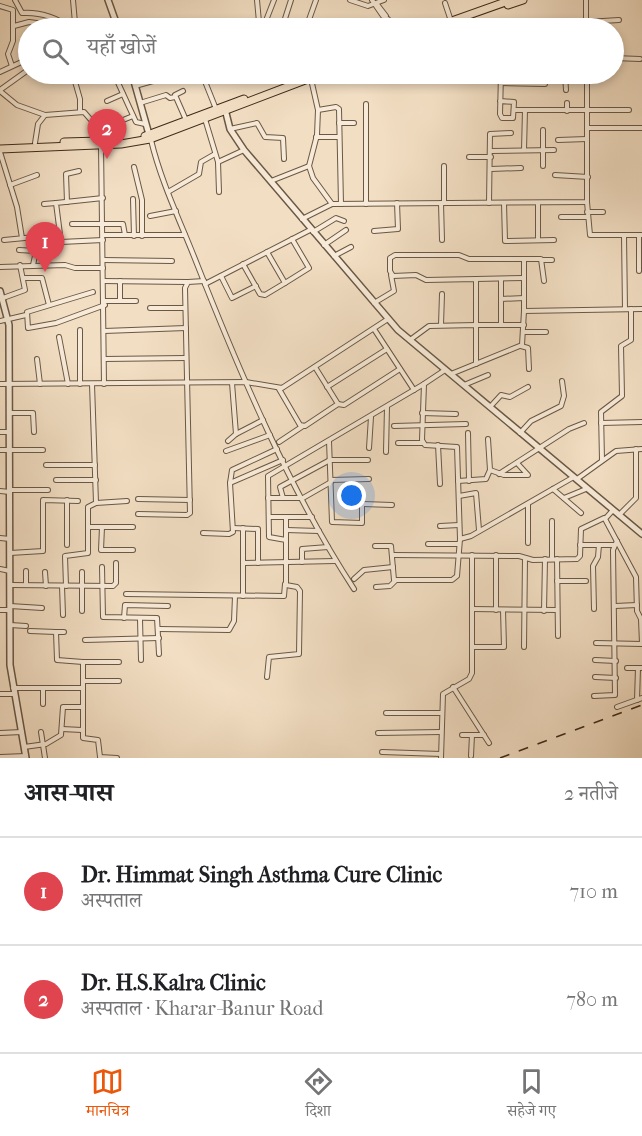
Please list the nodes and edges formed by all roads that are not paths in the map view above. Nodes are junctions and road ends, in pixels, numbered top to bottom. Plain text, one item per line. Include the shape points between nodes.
1 (15, 0) edge
2 (73, 0) edge
3 (108, 0) edge
4 (257, 0) edge
5 (274, 0) edge
6 (291, 0) edge
7 (316, 0) edge
8 (350, 0) edge
9 (384, 0) edge
10 (511, 0) edge
11 (523, 0) edge
12 (586, 0) edge
13 (374, 3) edge
14 (444, 3) dead end
15 (494, 3) edge
16 (18, 5) junction
17 (0, 6) edge
18 (12, 8) junction
19 (54, 18) edge
20 (75, 18) edge
21 (114, 18) edge
22 (259, 18) edge
23 (267, 18) edge
24 (285, 18) edge
25 (310, 18) edge
26 (387, 18) edge
27 (450, 18) edge
28 (458, 18) edge
29 (472, 18) edge
30 (586, 18) edge
31 (18, 25) edge
32 (14, 26) junction
33 (624, 58) edge
34 (640, 59) dead end
35 (18, 63) edge
36 (12, 66) junction
37 (0, 72) edge
38 (18, 78) edge
39 (75, 84) edge
40 (118, 84) edge
41 (142, 84) edge
42 (208, 84) edge
43 (286, 84) edge
44 (313, 84) edge
45 (501, 84) edge
46 (566, 84) edge
47 (587, 84) edge
48 (135, 86) joint
49 (566, 90) dead end
50 (0, 91) edge
51 (183, 91) dead end
52 (123, 94) junction
53 (175, 97) junction
54 (107, 101) dead end
55 (501, 101) junction
56 (567, 103) dead end
57 (140, 104) junction
58 (366, 104) dead end
59 (221, 108) junction
60 (318, 110) junction
61 (514, 110) junction
62 (525, 110) junction
63 (629, 110) dead end
64 (567, 111) junction
65 (587, 111) junction
66 (80, 112) junction
67 (45, 115) junction
68 (133, 116) junction
69 (204, 119) junction
70 (186, 120) junction
71 (339, 123) junction
72 (354, 123) dead end
73 (145, 124) junction
74 (587, 128) junction
75 (642, 128) edge
76 (230, 129) junction
77 (543, 130) dead end
78 (511, 133) dead end
79 (149, 137) junction
80 (316, 137) junction
81 (339, 137) junction
82 (587, 139) junction
83 (558, 140) dead end
84 (34, 143) junction
85 (101, 145) junction
86 (0, 149) edge
87 (244, 150) junction
88 (524, 150) junction
89 (543, 150) junction
90 (554, 150) dead end
91 (491, 151) junction
92 (215, 154) junction
93 (469, 157) dead end
94 (491, 157) junction
95 (284, 159) dead end
96 (218, 162) junction
97 (309, 166) junction
98 (444, 166) dead end
99 (543, 166) dead end
100 (134, 167) dead end
101 (520, 168) dead end
102 (491, 169) junction
103 (79, 171) dead end
104 (37, 175) dead end
105 (555, 175) dead end
106 (588, 177) junction
107 (270, 181) junction
108 (10, 185) junction
109 (168, 192) junction
110 (219, 192) dead end
111 (103, 198) junction
112 (133, 199) dead end
113 (67, 202) junction
114 (587, 202) junction
115 (56, 203) junction
116 (397, 203) junction
117 (443, 203) junction
118 (489, 203) junction
119 (504, 203) junction
120 (538, 203) junction
121 (44, 204) dead end
122 (332, 204) junction
123 (341, 204) junction
124 (366, 204) junction
125 (176, 211) junction
126 (603, 212) dead end
127 (588, 215) junction
128 (150, 216) dead end
129 (561, 217) dead end
130 (302, 219) junction
131 (344, 220) dead end
132 (72, 224) dead end
133 (103, 224) junction
134 (346, 230) dead end
135 (311, 231) junction
136 (374, 231) dead end
137 (185, 235) junction
138 (640, 235) edge
139 (125, 236) junction
140 (134, 236) junction
141 (142, 236) junction
142 (624, 236) junction
143 (22, 238) junction
144 (103, 238) junction
145 (292, 238) junction
146 (4, 240) dead end
147 (442, 240) dead end
148 (538, 240) junction
149 (554, 240) dead end
150 (61, 242) junction
151 (37, 244) junction
152 (324, 245) junction
153 (351, 247) dead end
154 (19, 250) dead end
155 (36, 251) junction
156 (267, 252) junction
157 (334, 257) junction
158 (103, 260) junction
159 (524, 260) junction
160 (543, 260) junction
161 (552, 260) dead end
162 (172, 261) dead end
163 (243, 264) junction
164 (20, 265) junction
165 (33, 265) junction
166 (0, 267) edge
167 (103, 268) junction
168 (639, 271) dead end
169 (391, 275) junction
170 (221, 276) junction
171 (23, 278) junction
172 (524, 278) junction
173 (476, 279) junction
174 (501, 279) junction
175 (104, 281) junction
176 (120, 281) junction
177 (544, 281) dead end
178 (188, 282) junction
179 (204, 283) junction
180 (285, 283) junction
181 (256, 286) junction
182 (0, 291) edge
183 (93, 292) dead end
184 (442, 294) dead end
185 (3, 298) junction
186 (524, 298) junction
187 (501, 299) junction
188 (120, 301) junction
189 (136, 301) dead end
190 (104, 303) junction
191 (373, 303) junction
192 (49, 305) junction
193 (185, 308) junction
194 (150, 309) dead end
195 (628, 309) junction
196 (642, 309) edge
197 (524, 311) junction
198 (26, 315) junction
199 (8, 318) junction
200 (388, 320) junction
201 (0, 321) edge
202 (501, 324) junction
203 (524, 324) junction
204 (441, 325) junction
205 (476, 325) junction
206 (186, 328) junction
207 (374, 329) junction
208 (80, 330) dead end
209 (104, 331) junction
210 (524, 332) junction
211 (546, 332) dead end
212 (59, 337) dead end
213 (410, 341) junction
214 (521, 346) junction
215 (387, 349) junction
216 (186, 358) junction
217 (37, 359) dead end
218 (104, 359) junction
219 (476, 364) junction
220 (315, 367) junction
221 (400, 369) junction
222 (446, 369) junction
223 (529, 369) dead end
224 (451, 374) junction
225 (488, 375) dead end
226 (562, 381) dead end
227 (232, 382) junction
228 (246, 382) junction
229 (187, 383) junction
230 (0, 384) edge
231 (8, 384) junction
232 (40, 384) junction
233 (68, 384) junction
234 (80, 384) junction
235 (92, 384) junction
236 (104, 384) junction
237 (424, 384) junction
238 (464, 385) junction
239 (327, 387) junction
240 (528, 387) dead end
241 (279, 389) junction
242 (414, 390) junction
243 (338, 404) junction
244 (387, 407) junction
245 (490, 407) junction
246 (9, 413) junction
247 (422, 413) junction
248 (456, 414) dead end
249 (370, 417) junction
250 (263, 420) junction
251 (642, 422) edge
252 (584, 423) dead end
253 (601, 423) junction
254 (466, 424) dead end
255 (422, 425) junction
256 (303, 426) junction
257 (394, 426) dead end
258 (0, 432) edge
259 (9, 432) junction
260 (34, 432) dead end
261 (468, 433) dead end
262 (520, 433) junction
263 (236, 434) junction
264 (270, 435) junction
265 (488, 439) dead end
266 (228, 441) dead end
267 (329, 441) junction
268 (279, 442) dead end
269 (398, 443) dead end
270 (423, 443) junction
271 (438, 446) junction
272 (369, 448) dead end
273 (277, 449) junction
274 (539, 449) junction
275 (636, 449) junction
276 (642, 449) edge
277 (0, 450) edge
278 (9, 450) junction
279 (43, 450) dead end
280 (226, 451) dead end
281 (386, 452) dead end
282 (368, 459) dead end
283 (283, 460) junction
284 (330, 460) junction
285 (602, 460) junction
286 (517, 463) junction
287 (46, 465) dead end
288 (95, 465) junction
289 (287, 466) junction
290 (490, 470) junction
291 (499, 474) junction
292 (369, 479) dead end
293 (574, 479) junction
294 (56, 480) dead end
295 (96, 480) junction
296 (294, 481) junction
297 (331, 481) junction
298 (458, 481) junction
299 (469, 481) junction
300 (230, 483) junction
301 (440, 484) dead end
302 (553, 489) junction
303 (586, 489) junction
304 (48, 490) dead end
305 (0, 491) edge
306 (10, 491) junction
307 (362, 494) dead end
308 (459, 496) junction
309 (268, 498) junction
310 (283, 498) junction
311 (303, 498) junction
312 (564, 498) junction
313 (138, 499) dead end
314 (67, 500) junction
315 (190, 500) junction
316 (78, 501) dead end
317 (128, 501) dead end
318 (96, 503) junction
319 (363, 504) junction
320 (528, 504) junction
321 (392, 505) dead end
322 (613, 510) junction
323 (138, 513) dead end
324 (580, 513) dead end
325 (619, 515) junction
326 (269, 517) junction
327 (286, 517) junction
328 (312, 517) junction
329 (604, 518) junction
330 (552, 521) dead end
331 (459, 525) junction
332 (88, 526) junction
333 (441, 526) dead end
334 (102, 527) junction
335 (133, 527) dead end
336 (233, 528) junction
337 (243, 528) junction
338 (286, 530) junction
339 (319, 531) junction
340 (479, 531) junction
341 (203, 533) dead end
342 (642, 534) edge
343 (0, 538) edge
344 (10, 539) junction
345 (286, 540) junction
346 (459, 541) junction
347 (528, 543) dead end
348 (616, 543) junction
349 (428, 544) dead end
350 (67, 545) dead end
351 (580, 545) junction
352 (599, 545) junction
353 (375, 546) dead end
354 (328, 548) junction
355 (133, 550) dead end
356 (10, 554) junction
357 (459, 554) junction
358 (393, 555) junction
359 (472, 555) junction
360 (496, 555) junction
361 (525, 558) junction
362 (545, 559) junction
363 (555, 559) junction
364 (336, 561) junction
365 (302, 562) junction
366 (116, 563) dead end
367 (244, 563) junction
368 (258, 563) junction
369 (286, 563) junction
370 (102, 567) dead end
371 (393, 567) junction
372 (0, 569) edge
373 (10, 571) junction
374 (26, 571) dead end
375 (45, 572) dead end
376 (82, 572) dead end
377 (354, 579) dead end
378 (394, 581) junction
379 (557, 581) junction
380 (586, 581) dead end
381 (285, 584) junction
382 (10, 585) junction
383 (26, 585) junction
384 (46, 585) junction
385 (64, 586) junction
386 (82, 586) junction
387 (102, 586) junction
388 (376, 587) dead end
389 (354, 589) dead end
390 (126, 594) dead end
391 (235, 596) junction
392 (243, 596) junction
393 (636, 605) junction
394 (168, 606) dead end
395 (615, 606) junction
396 (10, 608) junction
397 (42, 608) dead end
398 (472, 609) junction
399 (594, 609) dead end
400 (0, 610) edge
401 (496, 610) junction
402 (504, 610) junction
403 (557, 610) junction
404 (82, 611) dead end
405 (524, 611) junction
406 (544, 611) junction
407 (63, 615) dead end
408 (124, 618) junction
409 (140, 619) junction
410 (10, 625) junction
411 (26, 626) dead end
412 (159, 629) junction
413 (30, 631) dead end
414 (56, 632) junction
415 (64, 632) dead end
416 (558, 636) dead end
417 (159, 638) junction
418 (140, 639) junction
419 (86, 640) dead end
420 (596, 643) dead end
421 (616, 644) junction
422 (642, 644) edge
423 (472, 647) junction
424 (524, 647) dead end
425 (159, 654) dead end
426 (141, 660) dead end
427 (595, 660) dead end
428 (616, 661) junction
429 (83, 662) junction
430 (119, 662) dead end
431 (627, 668) dead end
432 (640, 668) edge
433 (267, 677) dead end
434 (595, 677) dead end
435 (616, 678) junction
436 (83, 681) junction
437 (119, 681) dead end
438 (453, 687) junction
439 (43, 688) junction
440 (83, 688) junction
441 (14, 691) junction
442 (0, 694) edge
443 (594, 696) dead end
444 (640, 699) edge
445 (43, 704) dead end
446 (83, 707) junction
447 (617, 707) dead end
448 (386, 713) dead end
449 (441, 713) junction
450 (62, 729) junction
451 (82, 730) junction
452 (22, 732) junction
453 (40, 732) dead end
454 (441, 732) junction
455 (0, 733) edge
456 (378, 733) dead end
457 (462, 735) dead end
458 (472, 735) junction
459 (484, 735) junction
460 (489, 743) dead end
461 (42, 745) junction
462 (24, 747) junction
463 (382, 752) dead end
464 (441, 756) edge
465 (471, 756) dead end
466 (0, 757) edge
467 (26, 757) edge
468 (45, 758) edge
469 (102, 758) edge
470 (117, 758) edge

1 - 16 street
2 - 20 street
3 - 21 street
4 - 22 street
5 - 23 street
6 - 24 street
7 - 25 street
8 - 13 street via 367,6
9 - 13 street
10 - 15 highway
11 - 29 highway
12 - 30 street
13 - 26 street
14 - 27 street
15 - 28 highway
16 - 18 street
16 - 19 street via 22,13 36,12
17 - 18 street
18 - 32 street
31 - 32 street
32 - 36 street via 8,54
33 - 34 street
35 - 36 street
36 - 37 street
38 - 50 street
39 - 66 street
40 - 52 street
41 - 48 street
42 - 59 street
43 - 59 highway
44 - 60 street
45 - 55 street
46 - 49 street
47 - 65 street
48 - 57 street
50 - 67 street via 17,105
51 - 53 street
52 - 54 street
52 - 68 street
53 - 57 street via 166,95
53 - 70 street
55 - 61 street via 514,102
55 - 61 street via 501,118 513,118
56 - 64 street
57 - 73 street
58 - 124 street
59 - 69 highway
59 - 70 highway
59 - 76 street
60 - 71 street via 338,107
60 - 80 street
61 - 62 street
62 - 64 street
62 - 88 street
63 - 65 street
64 - 65 street
65 - 74 street
66 - 67 street
66 - 68 street via 86,112 92,121 105,121 108,126
67 - 84 street via 38,124
68 - 73 street via 137,124
69 - 79 highway
69 - 92 street
70 - 79 highway
71 - 72 street
71 - 81 street
73 - 79 street
74 - 75 street
74 - 82 street
76 - 87 street
76 - 95 street via 257,123 264,137 283,138
77 - 89 street
78 - 91 street via 490,134
79 - 84 highway
79 - 85 highway
79 - 109 street
80 - 81 street
80 - 97 street
81 - 123 street
82 - 83 street
82 - 106 street
84 - 86 highway
85 - 86 highway
85 - 111 street
86 - 108 street
87 - 96 street
87 - 107 street
88 - 89 street
88 - 91 street
89 - 90 street
89 - 99 street
91 - 94 street
92 - 96 street
92 - 109 street via 201,162 199,174
93 - 94 street
94 - 102 street
96 - 110 street
97 - 107 street
97 - 122 street
98 - 117 street
100 - 141 street via 142,200
101 - 102 street
102 - 118 street
103 - 113 street via 66,174
104 - 108 street
105 - 106 street
106 - 114 street
107 - 130 street
108 - 143 street
109 - 125 street
111 - 113 street
111 - 133 street
112 - 140 street
113 - 115 street
114 - 120 street
114 - 127 street
115 - 121 street
115 - 150 street
116 - 117 street
116 - 124 street
116 - 136 street via 398,230
117 - 118 street
117 - 147 street
118 - 119 street
119 - 120 street
119 - 148 street via 505,241
120 - 148 street
122 - 123 street
122 - 130 street
123 - 124 street
125 - 128 street
125 - 137 street
126 - 127 street
127 - 129 street
127 - 142 street via 590,235
130 - 135 street
131 - 135 street via 336,218
132 - 133 street
133 - 139 street via 123,224
133 - 144 street
134 - 152 street
135 - 145 street
135 - 152 street
137 - 141 street
137 - 179 street
138 - 142 street
138 - 168 street
139 - 140 street
139 - 144 street
140 - 141 street
142 - 195 street
143 - 146 street
143 - 151 street via 35,237
144 - 150 street
144 - 158 street
145 - 156 street
145 - 180 street via 309,268
148 - 149 street
150 - 151 street
151 - 155 street
152 - 157 street
153 - 157 street
154 - 155 street
155 - 165 street
156 - 163 street
156 - 180 street
157 - 191 street
158 - 162 street
158 - 167 street
159 - 160 street
159 - 169 street via 395,255 389,261
159 - 172 street
160 - 161 street
160 - 177 street
163 - 170 street
163 - 181 street
164 - 165 street
164 - 166 street
164 - 171 street
165 - 167 street
167 - 175 street
169 - 173 street via 416,275 426,280
169 - 191 street via 394,291
170 - 179 street
170 - 181 street via 232,298
171 - 185 street via 24,292
171 - 192 street via 42,278
172 - 174 street
172 - 186 street
173 - 174 street
173 - 205 street
174 - 187 street
175 - 176 street
175 - 190 street
176 - 178 street
176 - 188 street
178 - 179 street
178 - 193 street
179 - 228 street
180 - 181 street via 264,296
182 - 185 street
183 - 192 street
184 - 204 street
185 - 199 street
186 - 187 street
186 - 197 street
187 - 202 street
188 - 189 street
188 - 190 street
190 - 198 street via 32,329 28,328
190 - 209 street
191 - 200 street
192 - 198 street
193 - 194 street
193 - 206 street
195 - 196 street
195 - 197 street
195 - 253 street via 631,340 621,346 622,396 603,410
197 - 203 street
198 - 199 street
199 - 201 street
199 - 231 street
200 - 207 street
200 - 213 street
202 - 203 street
202 - 205 street
203 - 210 street
204 - 205 street
204 - 213 street via 426,327
205 - 219 street
206 - 209 street
206 - 216 street
207 - 215 street
207 - 220 street
208 - 234 street
209 - 218 street
210 - 211 street
210 - 214 street
212 - 233 street
213 - 222 street
214 - 219 street
214 - 223 street via 528,348
215 - 221 street
215 - 239 street
216 - 218 street
216 - 229 street
217 - 232 street
218 - 236 street
219 - 224 street
220 - 239 street
220 - 241 street
221 - 242 street
221 - 243 street via 344,405
222 - 224 street
222 - 237 street
224 - 238 street
225 - 238 street
226 - 262 street via 561,406 531,421
227 - 228 street
227 - 229 street
227 - 263 street
228 - 241 street
228 - 250 street
229 - 236 street
229 - 315 street
230 - 231 street
231 - 232 street
231 - 246 street
232 - 233 street
233 - 234 street
234 - 235 street
235 - 236 street
235 - 288 street
237 - 242 street
237 - 247 street
238 - 245 street
239 - 243 street
240 - 245 street via 510,397 501,395
241 - 256 street
242 - 244 street
243 - 256 street
244 - 249 street
244 - 281 street
245 - 262 street
246 - 259 street
246 - 260 street via 33,413
247 - 248 street
247 - 255 street
249 - 267 street
249 - 272 street
250 - 263 street
250 - 264 street
251 - 253 street
252 - 274 street
253 - 285 street
254 - 255 street
255 - 257 street
255 - 270 street
256 - 268 street
258 - 259 street
259 - 278 street
261 - 299 street
262 - 274 street
263 - 266 street
264 - 273 street
264 - 280 street
265 - 290 street
267 - 284 street
267 - 289 street
269 - 270 street
270 - 271 street
271 - 298 street via 457,447
271 - 301 street
273 - 283 street
273 - 300 street via 232,470
274 - 286 street
274 - 293 street
275 - 276 street
275 - 285 street via 616,451
275 - 325 street via 636,498
277 - 278 street
278 - 279 street
278 - 306 street
282 - 284 street
283 - 289 street
283 - 300 street
284 - 296 street
284 - 297 street
285 - 293 street
286 - 291 street
286 - 291 street via 527,475
287 - 288 street
288 - 295 street
289 - 296 street
289 - 309 street via 268,476
290 - 291 street
290 - 299 street via 486,479
292 - 297 street
293 - 302 street
293 - 303 street
294 - 295 street
295 - 318 street
296 - 310 street via 279,488
296 - 311 street
297 - 311 street
297 - 319 street via 333,524 362,524
298 - 299 street
298 - 308 street
300 - 336 street
302 - 312 street
302 - 320 street
303 - 312 street
303 - 322 street
304 - 306 street
305 - 306 street
306 - 344 street
307 - 319 street
308 - 331 street
308 - 340 street via 476,493
309 - 310 street
309 - 326 street
310 - 311 street
311 - 328 street
312 - 324 street
313 - 315 street
314 - 316 street
314 - 350 street
314 - 356 street via 41,501 42,553
315 - 323 street via 188,515
317 - 318 street
318 - 332 street via 88,505
319 - 321 street
320 - 340 street
320 - 347 street
322 - 325 street
322 - 329 street
325 - 342 street
326 - 327 street
326 - 345 street via 270,538
327 - 328 street
327 - 338 street
328 - 339 street
329 - 348 street
329 - 351 street via 581,529
330 - 363 street
331 - 333 street
331 - 346 street
332 - 334 street
332 - 385 street via 88,553 65,556
334 - 335 street
334 - 355 street via 102,550
336 - 337 street
336 - 341 street via 229,534
337 - 367 street
337 - 368 street via 258,529
338 - 339 street
338 - 345 street
339 - 354 street
340 - 346 street
343 - 344 street
344 - 356 street
345 - 369 street
346 - 349 street
346 - 357 street
348 - 352 street
348 - 393 street via 636,577
348 - 395 street
351 - 352 street
351 - 363 street via 579,558
352 - 399 street via 593,566
353 - 358 street via 391,546
354 - 364 street
354 - 365 street via 302,549
356 - 373 street
357 - 358 street
357 - 359 street
357 - 378 street via 454,579
358 - 371 street
359 - 360 street
359 - 398 street
360 - 361 street
360 - 401 street
361 - 362 street
361 - 405 street
362 - 363 street
362 - 406 street
363 - 379 street
364 - 365 street
364 - 389 street
365 - 369 street
366 - 387 street via 115,585
367 - 368 street
367 - 392 street
368 - 369 street
369 - 381 street
370 - 387 street
371 - 377 street via 364,570
371 - 378 street
372 - 373 street
373 - 382 street
374 - 383 street
375 - 384 street
376 - 386 street
378 - 388 street via 390,586
379 - 380 street
379 - 403 street
381 - 392 street via 284,596
381 - 433 street via 299,589 299,654 269,657
382 - 383 street
382 - 396 street
383 - 384 street
384 - 385 street
385 - 386 street
385 - 407 street
386 - 387 street
386 - 404 street
387 - 408 street via 103,617
390 - 391 street
391 - 392 street
391 - 412 street via 234,621 229,630
393 - 395 street
393 - 422 street
394 - 408 street via 124,605
395 - 421 street
396 - 397 street
396 - 400 street
396 - 410 street
398 - 401 street
398 - 423 street
401 - 402 street
402 - 405 street
402 - 423 street via 504,647
403 - 406 street
403 - 416 street
405 - 406 street
405 - 424 street
408 - 409 street
409 - 412 street via 157,618
409 - 418 street
410 - 411 street
410 - 441 street
412 - 417 street
413 - 414 street
414 - 415 street
414 - 429 street via 57,660
417 - 418 street
417 - 425 street
418 - 419 street
418 - 426 street
420 - 421 street
421 - 422 street
421 - 428 street
423 - 438 street via 471,676
427 - 428 street
428 - 435 street
429 - 430 street
429 - 436 street
431 - 432 street
432 - 444 street
434 - 435 street
435 - 443 street via 614,696
436 - 437 street
436 - 440 street
438 - 449 street via 443,694
438 - 459 street
439 - 440 street
439 - 441 street
439 - 445 street
440 - 446 street
441 - 442 street
441 - 452 street
444 - 447 street
446 - 450 street via 62,708
446 - 451 street
448 - 449 street
449 - 454 street
450 - 451 street
450 - 461 street via 59,737
451 - 469 street via 83,738 98,740
452 - 455 street
452 - 462 street
453 - 461 street
454 - 456 street
454 - 464 street
457 - 458 street
458 - 459 street
458 - 465 street
459 - 460 street
461 - 462 street
461 - 468 street
462 - 467 street
463 - 464 street
466 - 467 street
469 - 470 street

